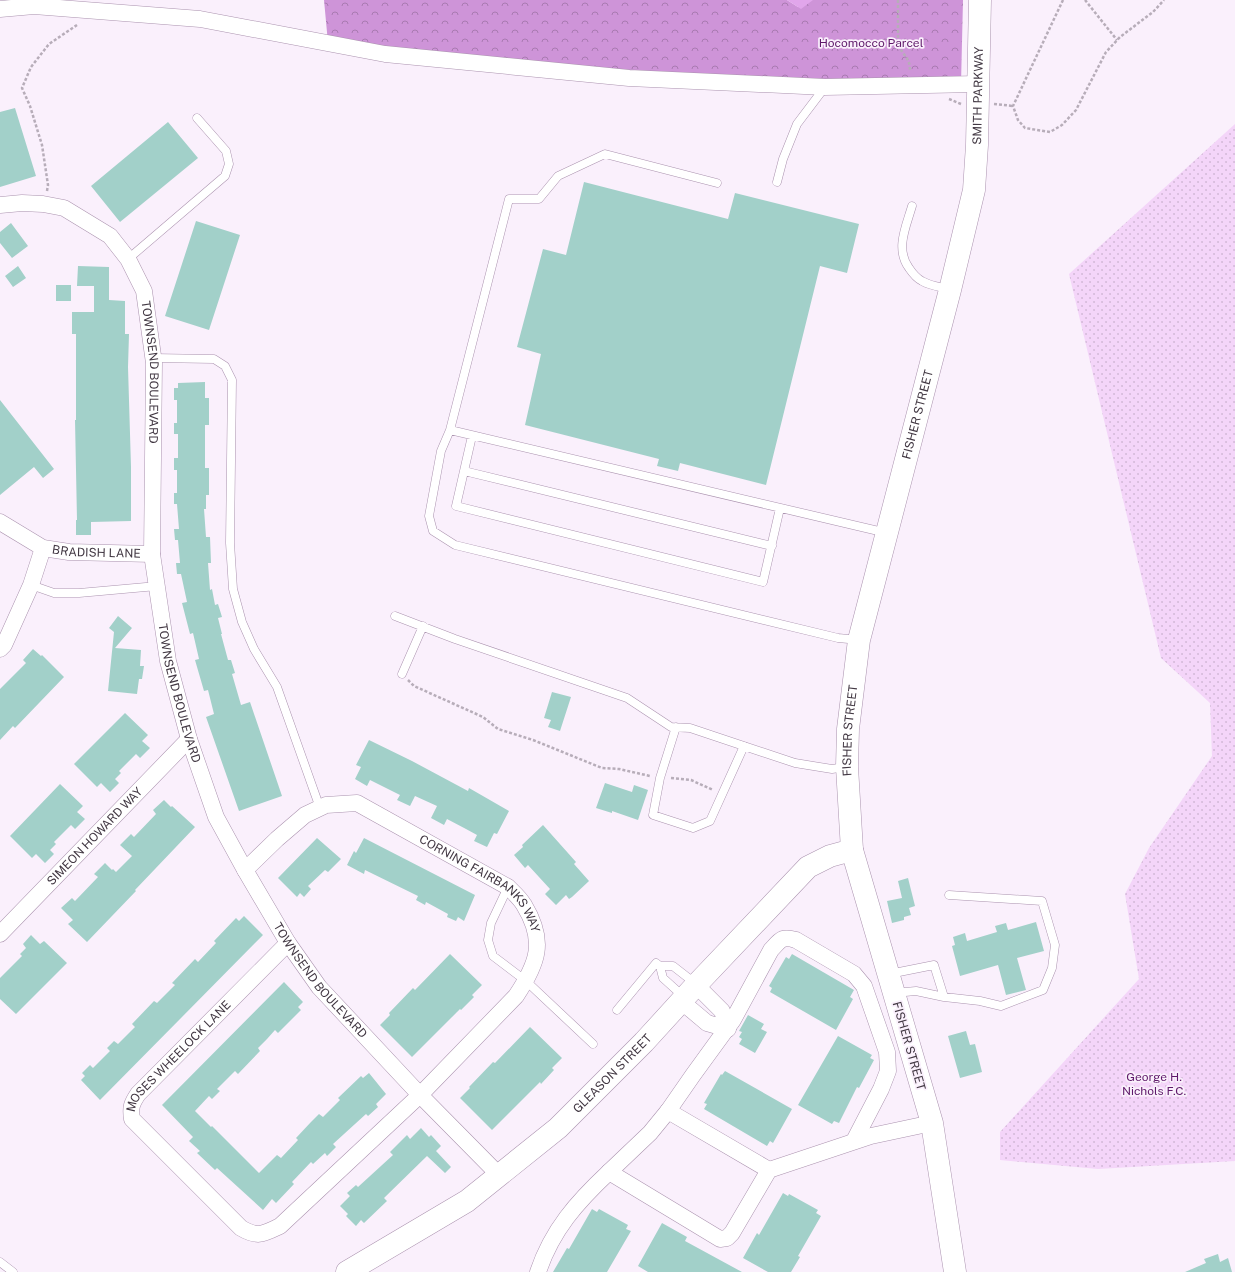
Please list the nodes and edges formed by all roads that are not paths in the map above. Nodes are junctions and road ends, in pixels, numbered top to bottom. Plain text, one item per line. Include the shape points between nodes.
1 (980, 0) edge
2 (0, 9) edge
3 (978, 84) junction
4 (825, 87) junction
5 (197, 118) dead end
6 (777, 182) dead end
7 (717, 183) dead end
8 (974, 190) joint
9 (0, 205) edge
10 (912, 206) dead end
11 (128, 259) junction
12 (950, 290) junction
13 (153, 358) junction
14 (450, 430) junction
15 (472, 436) junction
16 (464, 470) junction
17 (780, 508) junction
18 (0, 522) edge
19 (887, 533) junction
20 (772, 546) junction
21 (43, 548) junction
22 (152, 554) junction
23 (31, 585) junction
24 (157, 586) junction
25 (395, 616) dead end
26 (423, 626) junction
27 (859, 640) junction
28 (0, 649) edge
29 (402, 674) road end
30 (676, 727) junction
31 (189, 739) junction
32 (744, 746) junction
33 (847, 767) junction
34 (320, 808) junction
35 (852, 850) junction
36 (245, 870) junction
37 (508, 887) junction
38 (949, 895) dead end
39 (0, 934) edge
40 (288, 943) junction
41 (660, 966) junction
42 (526, 981) junction
43 (891, 983) junction
44 (688, 995) junction
45 (944, 997) junction
46 (617, 1010) dead end
47 (728, 1029) junction
48 (593, 1044) dead end
49 (420, 1095) junction
50 (668, 1111) junction
51 (932, 1123) junction
52 (854, 1141) junction
53 (769, 1170) junction
54 (608, 1172) junction
55 (499, 1175) junction
56 (0, 1262) edge
57 (14, 1272) edge
58 (347, 1272) edge
59 (538, 1272) edge
60 (955, 1272) edge

1 - 3 street, SMITH PARKWAY
2 - 4 street via 34,6 200,19 385,54 629,78
3 - 4 street
3 - 8 street, SMITH PARKWAY via 978,145
4 - 6 lane via 797,124
5 - 11 lane via 226,151 229,164 225,176
7 - 14 lane via 605,154 558,176 539,199 509,199
8 - 12 street, FISHER STREET
9 - 11 street, TOWNSEND BOULEVARD via 22,203 64,208 110,236
10 - 12 lane via 901,250 905,264 914,276 923,282
11 - 13 street, TOWNSEND BOULEVARD via 144,291
12 - 19 street, FISHER STREET
13 - 22 street, TOWNSEND BOULEVARD
13 - 34 lane via 214,359 225,366 232,380 230,543 233,589 242,622 254,649 277,687
14 - 15 lane
14 - 27 lane via 440,451 429,516 433,531 455,545 838,638
15 - 16 lane
15 - 17 lane
16 - 20 lane
16 - 20 lane via 456,506 763,582
17 - 19 lane
17 - 20 lane
18 - 21 street, BRADISH LANE
19 - 27 street, FISHER STREET
21 - 22 street, BRADISH LANE via 69,552
21 - 23 street
22 - 24 street, TOWNSEND BOULEVARD
23 - 24 lane via 54,593
23 - 28 street
24 - 31 street, TOWNSEND BOULEVARD via 168,661
25 - 26 lane
26 - 29 lane
26 - 30 lane via 627,698 671,727
27 - 33 street, FISHER STREET via 848,729
30 - 32 lane via 690,728
30 - 32 lane via 660,778 654,815 693,828 710,820
31 - 36 street, TOWNSEND BOULEVARD via 216,817
31 - 39 street, SIMEON HOWARD WAY
32 - 33 lane via 802,764 832,769
33 - 35 street, FISHER STREET
34 - 36 street, CORNING FAIRBANKS WAY via 305,815
34 - 37 street, CORNING FAIRBANKS WAY via 326,805 357,803
35 - 43 street, FISHER STREET
35 - 44 street, GLEASON STREET via 830,856 808,867
36 - 40 street, TOWNSEND BOULEVARD
37 - 42 street, CORNING FAIRBANKS WAY via 524,904 538,934 537,955
37 - 42 lane via 491,923 488,940 493,956
38 - 45 lane via 1042,901 1055,945 1052,968 1043,990 1001,1006
40 - 49 street, TOWNSEND BOULEVARD via 319,987
40 - 49 street, MOSES WHEELOCK LANE via 138,1094 132,1102 132,1118 241,1228 252,1234 264,1233 280,1226
41 - 44 lane via 663,978
41 - 44 lane via 673,966
41 - 46 lane via 656,963
42 - 48 lane
42 - 49 street, CORNING FAIRBANKS WAY via 516,996
43 - 45 lane
43 - 45 lane via 934,965
43 - 51 street, FISHER STREET
44 - 47 street via 708,1023
44 - 47 street via 722,1012
44 - 55 street, GLEASON STREET via 558,1128
47 - 50 street
47 - 52 street via 771,950 779,941 786,938 796,940 854,974 864,986 887,1052 888,1071
49 - 55 street, TOWNSEND BOULEVARD
50 - 53 street
50 - 54 street
51 - 52 street
51 - 60 street, FISHER STREET
52 - 53 street
53 - 54 street via 732,1233 727,1238 720,1239
54 - 59 street via 568,1215 547,1250
55 - 58 street, GLEASON STREET via 467,1201
56 - 57 lane

